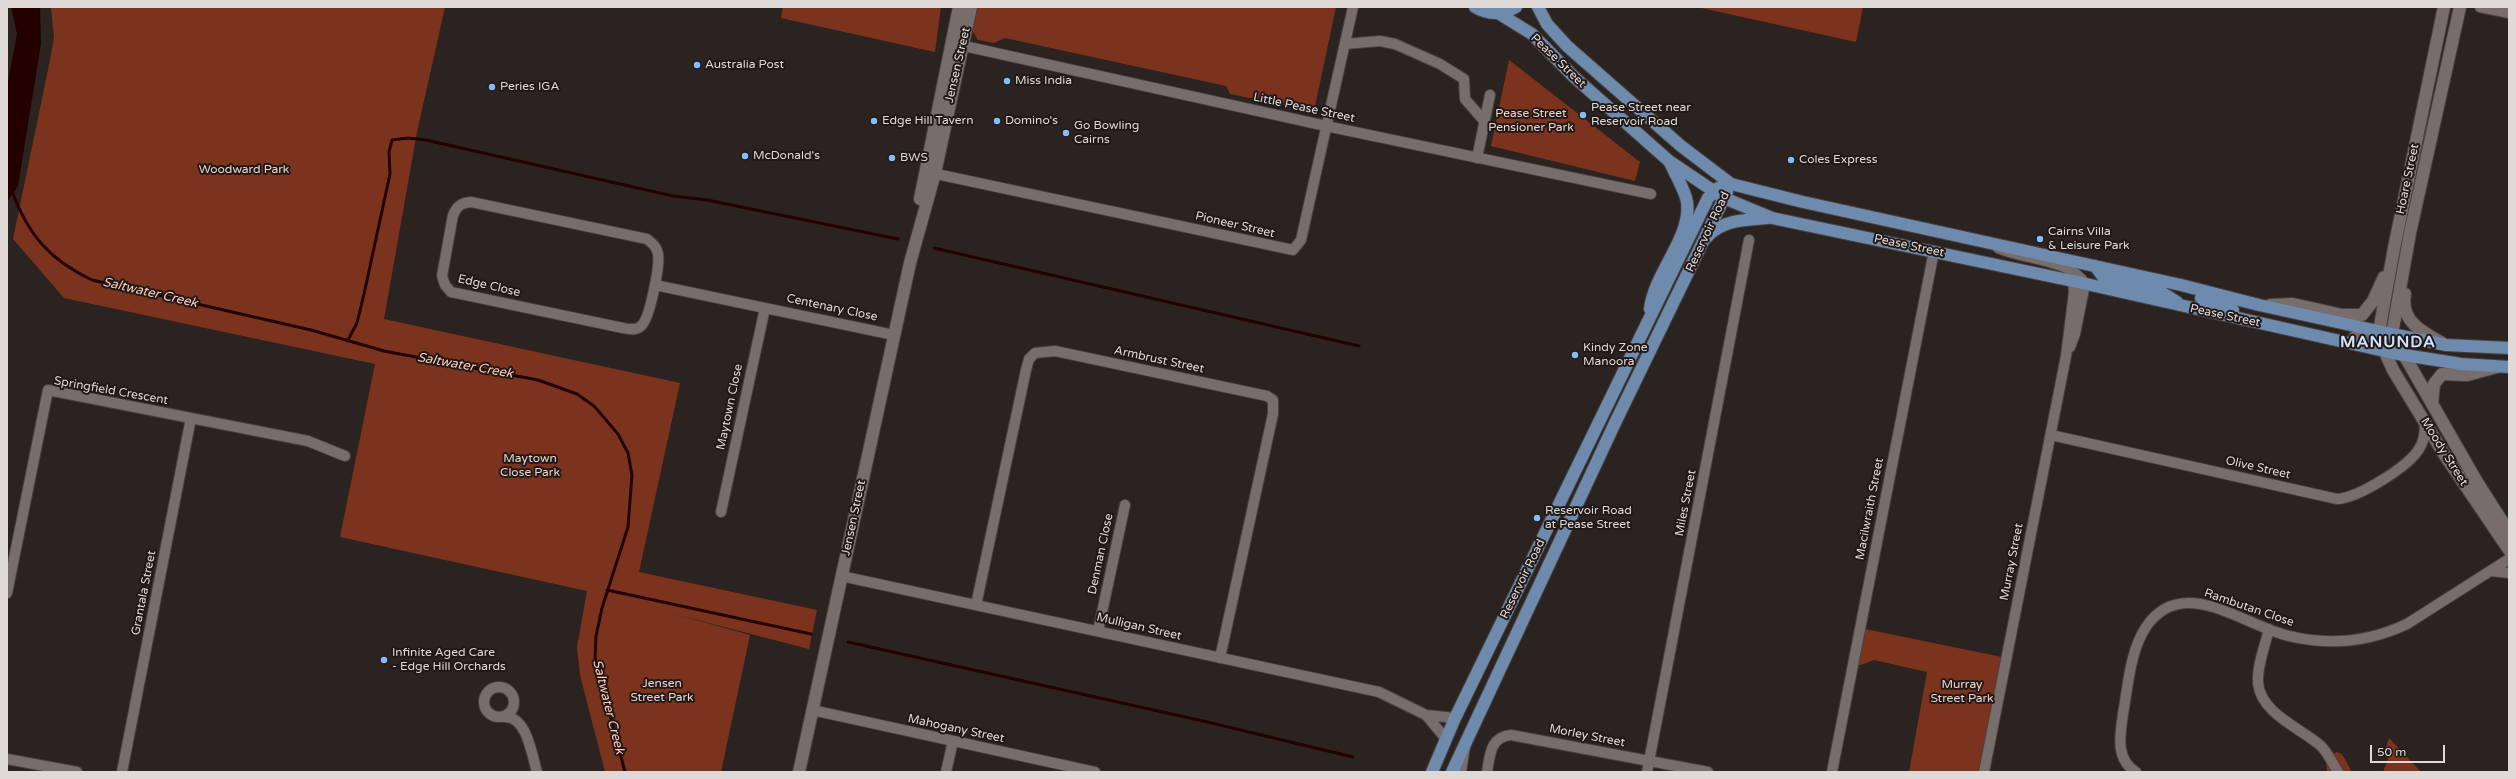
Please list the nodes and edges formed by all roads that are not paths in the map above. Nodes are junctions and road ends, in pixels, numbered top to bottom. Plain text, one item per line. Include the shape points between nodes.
1 (959, 7) edge
2 (971, 7) edge
3 (1353, 7) edge
4 (1475, 7) edge
5 (1516, 7) edge
6 (1538, 7) edge
7 (2444, 7) edge
8 (2460, 7) edge
9 (2480, 7) edge
10 (1498, 13) junction
11 (2509, 13) edge
12 (1345, 44) junction
13 (957, 45) junction
14 (1490, 95) dead end
15 (1485, 122) junction
16 (1326, 126) junction
17 (1477, 158) junction
18 (1669, 161) junction
19 (930, 172) junction
20 (1731, 184) junction
21 (1713, 192) junction
22 (1651, 194) dead end
23 (1724, 198) junction
24 (1772, 218) junction
25 (2410, 233) junction
26 (1750, 240) dead end
27 (1982, 240) junction
28 (1703, 242) junction
29 (2394, 248) junction
30 (1934, 251) junction
31 (2095, 266) junction
32 (2073, 281) junction
33 (2085, 284) junction
34 (655, 285) junction
35 (2181, 285) junction
36 (2259, 305) junction
37 (764, 308) junction
38 (2186, 308) junction
39 (1649, 320) junction
40 (2392, 334) junction
41 (894, 335) junction
42 (2446, 345) junction
43 (2388, 347) junction
44 (2509, 348) edge
45 (2066, 356) junction
46 (2503, 367) edge
47 (2432, 404) junction
48 (191, 418) junction
49 (2426, 422) junction
50 (2051, 435) junction
51 (346, 456) dead end
52 (1125, 505) dead end
53 (721, 512) dead end
54 (2509, 532) edge
55 (2509, 550) edge
56 (2509, 559) edge
57 (2491, 571) junction
58 (2509, 573) edge
59 (841, 576) junction
60 (7, 593) edge
61 (976, 605) junction
62 (2269, 629) junction
63 (1098, 631) junction
64 (1220, 658) junction
65 (513, 697) junction
66 (812, 710) junction
67 (1426, 715) junction
68 (504, 716) junction
69 (1455, 718) junction
70 (522, 727) junction
71 (1446, 739) junction
72 (954, 741) junction
73 (1465, 742) junction
74 (7, 759) edge
75 (1649, 761) junction
76 (77, 772) edge
77 (122, 772) edge
78 (537, 772) edge
79 (799, 772) edge
80 (946, 772) edge
81 (1095, 772) edge
82 (1432, 772) edge
83 (1452, 772) edge
84 (1461, 772) edge
85 (1488, 772) edge
86 (1647, 772) edge
87 (1708, 772) edge
88 (1832, 772) edge
89 (1984, 772) edge
90 (2136, 772) edge
91 (2338, 772) edge

1 - 13 main road, Jensen Street
2 - 13 main road, Jensen Street
3 - 12 street, Pioneer Street
4 - 10 main road
5 - 10 main road
6 - 20 main road, Pease Street via 1547,24 1566,46 1682,146
7 - 29 main road, Hoare Street
8 - 25 main road, Hoare Street
9 - 11 street
10 - 18 main road, Pease Street via 1532,34 1572,76
12 - 15 street via 1386,42 1440,64 1464,79 1465,99
12 - 16 street, Pioneer Street
13 - 16 street, Little Pease Street
13 - 19 main road, Jensen Street
14 - 15 street
15 - 17 street
16 - 17 street, Little Pease Street
16 - 19 street, Pioneer Street via 1301,240 1293,250
17 - 22 street, Little Pease Street
18 - 21 main road, Pease Street
18 - 39 main road via 1686,197 1687,218 1655,286
19 - 41 main road, Jensen Street via 913,230 910,263
20 - 21 main road, Reservoir Road
20 - 23 main road, Reservoir Road
20 - 27 main road, Pease Street via 1810,204
21 - 23 main road, Pease Street
21 - 39 main road, Reservoir Road
23 - 24 main road, Pease Street
23 - 28 main road, Reservoir Road
24 - 28 main road via 1729,223 1712,232
24 - 30 main road, Pease Street
25 - 40 main road, Hoare Street
25 - 42 main road via 2404,307 2410,321 2418,330
26 - 75 street, Miles Street
27 - 31 main road, Pease Street
27 - 33 street via 2013,255 2070,268
28 - 73 main road, Reservoir Road
29 - 36 main road via 2378,291 2362,315 2342,315 2293,304
29 - 43 main road, Hoare Street
30 - 32 main road, Pease Street
30 - 88 street, Macilwraith Street
31 - 35 main road, Pease Street
31 - 38 main road via 2104,278 2161,292
32 - 33 main road, Pease Street
32 - 45 street, Murray Street via 2074,292
33 - 38 main road, Pease Street
33 - 45 street, Murray Street via 2075,334
34 - 34 street, Edge Close via 646,319 641,326 633,330 451,292 442,276 453,215 456,207 471,202 647,239 657,249 659,256
34 - 37 street
35 - 36 main road, Pease Street
35 - 43 main road via 2201,298 2355,334
36 - 43 main road, Pease Street
37 - 41 street, Centenary Close
37 - 53 street, Maytown Close
38 - 43 main road, Pease Street
39 - 69 main road, Reservoir Road
40 - 42 main road, Pease Street
40 - 43 main road, Pease Street
40 - 43 main road, Moody Street
41 - 59 main road, Jensen Street
42 - 44 main road, Pease Street
43 - 46 main road
43 - 47 main road, Moody Street via 2414,374
43 - 49 main road, Moody Street
45 - 50 street, Murray Street
46 - 47 main road via 2467,375 2442,374 2434,384
47 - 54 main road, Moody Street
48 - 51 street, Springfield Crescent via 308,441
48 - 60 street, Springfield Crescent via 48,390
48 - 77 street, Grantala Street
49 - 50 street, Olive Street via 2420,448 2410,461 2354,495 2337,499
49 - 55 main road, Moody Street via 2444,454
50 - 89 street, Murray Street
52 - 63 street, Denman Close
56 - 57 street, Rambutan Close
57 - 58 street
57 - 62 street, Rambutan Close via 2418,618 2393,631 2375,636 2320,642 2287,636
59 - 61 street, Mulligan Street
59 - 66 main road, Jensen Street
61 - 63 street, Mulligan Street
61 - 64 street, Armbrust Street via 1026,370 1029,359 1035,353 1054,351 1267,396 1273,400 1273,414
62 - 90 street, Rambutan Close via 2226,611 2195,603 2170,606 2157,614 2146,628 2138,645 2119,736 2123,756
62 - 91 street via 2260,662 2258,682 2261,693 2277,714 2322,747
63 - 64 street, Mulligan Street
64 - 67 street, Mulligan Street via 1379,692
65 - 68 street via 512,710
65 - 68 street via 508,690 500,688 492,689 486,695 484,703 488,712 496,717
65 - 70 street
66 - 72 street, Mahogany Street
66 - 79 main road, Jensen Street
67 - 69 street, Mulligan Street
67 - 71 street, Mulligan Street
68 - 70 street via 512,718
69 - 71 main road, Reservoir Road
70 - 78 street
71 - 82 main road, Reservoir Road
72 - 80 street
72 - 81 street, Mahogany Street
73 - 83 main road, Reservoir Road
73 - 84 street
74 - 76 street
75 - 85 street, Morley Street via 1511,735 1500,737 1494,742
75 - 86 street, Miles Street
75 - 87 street, Morley Street

